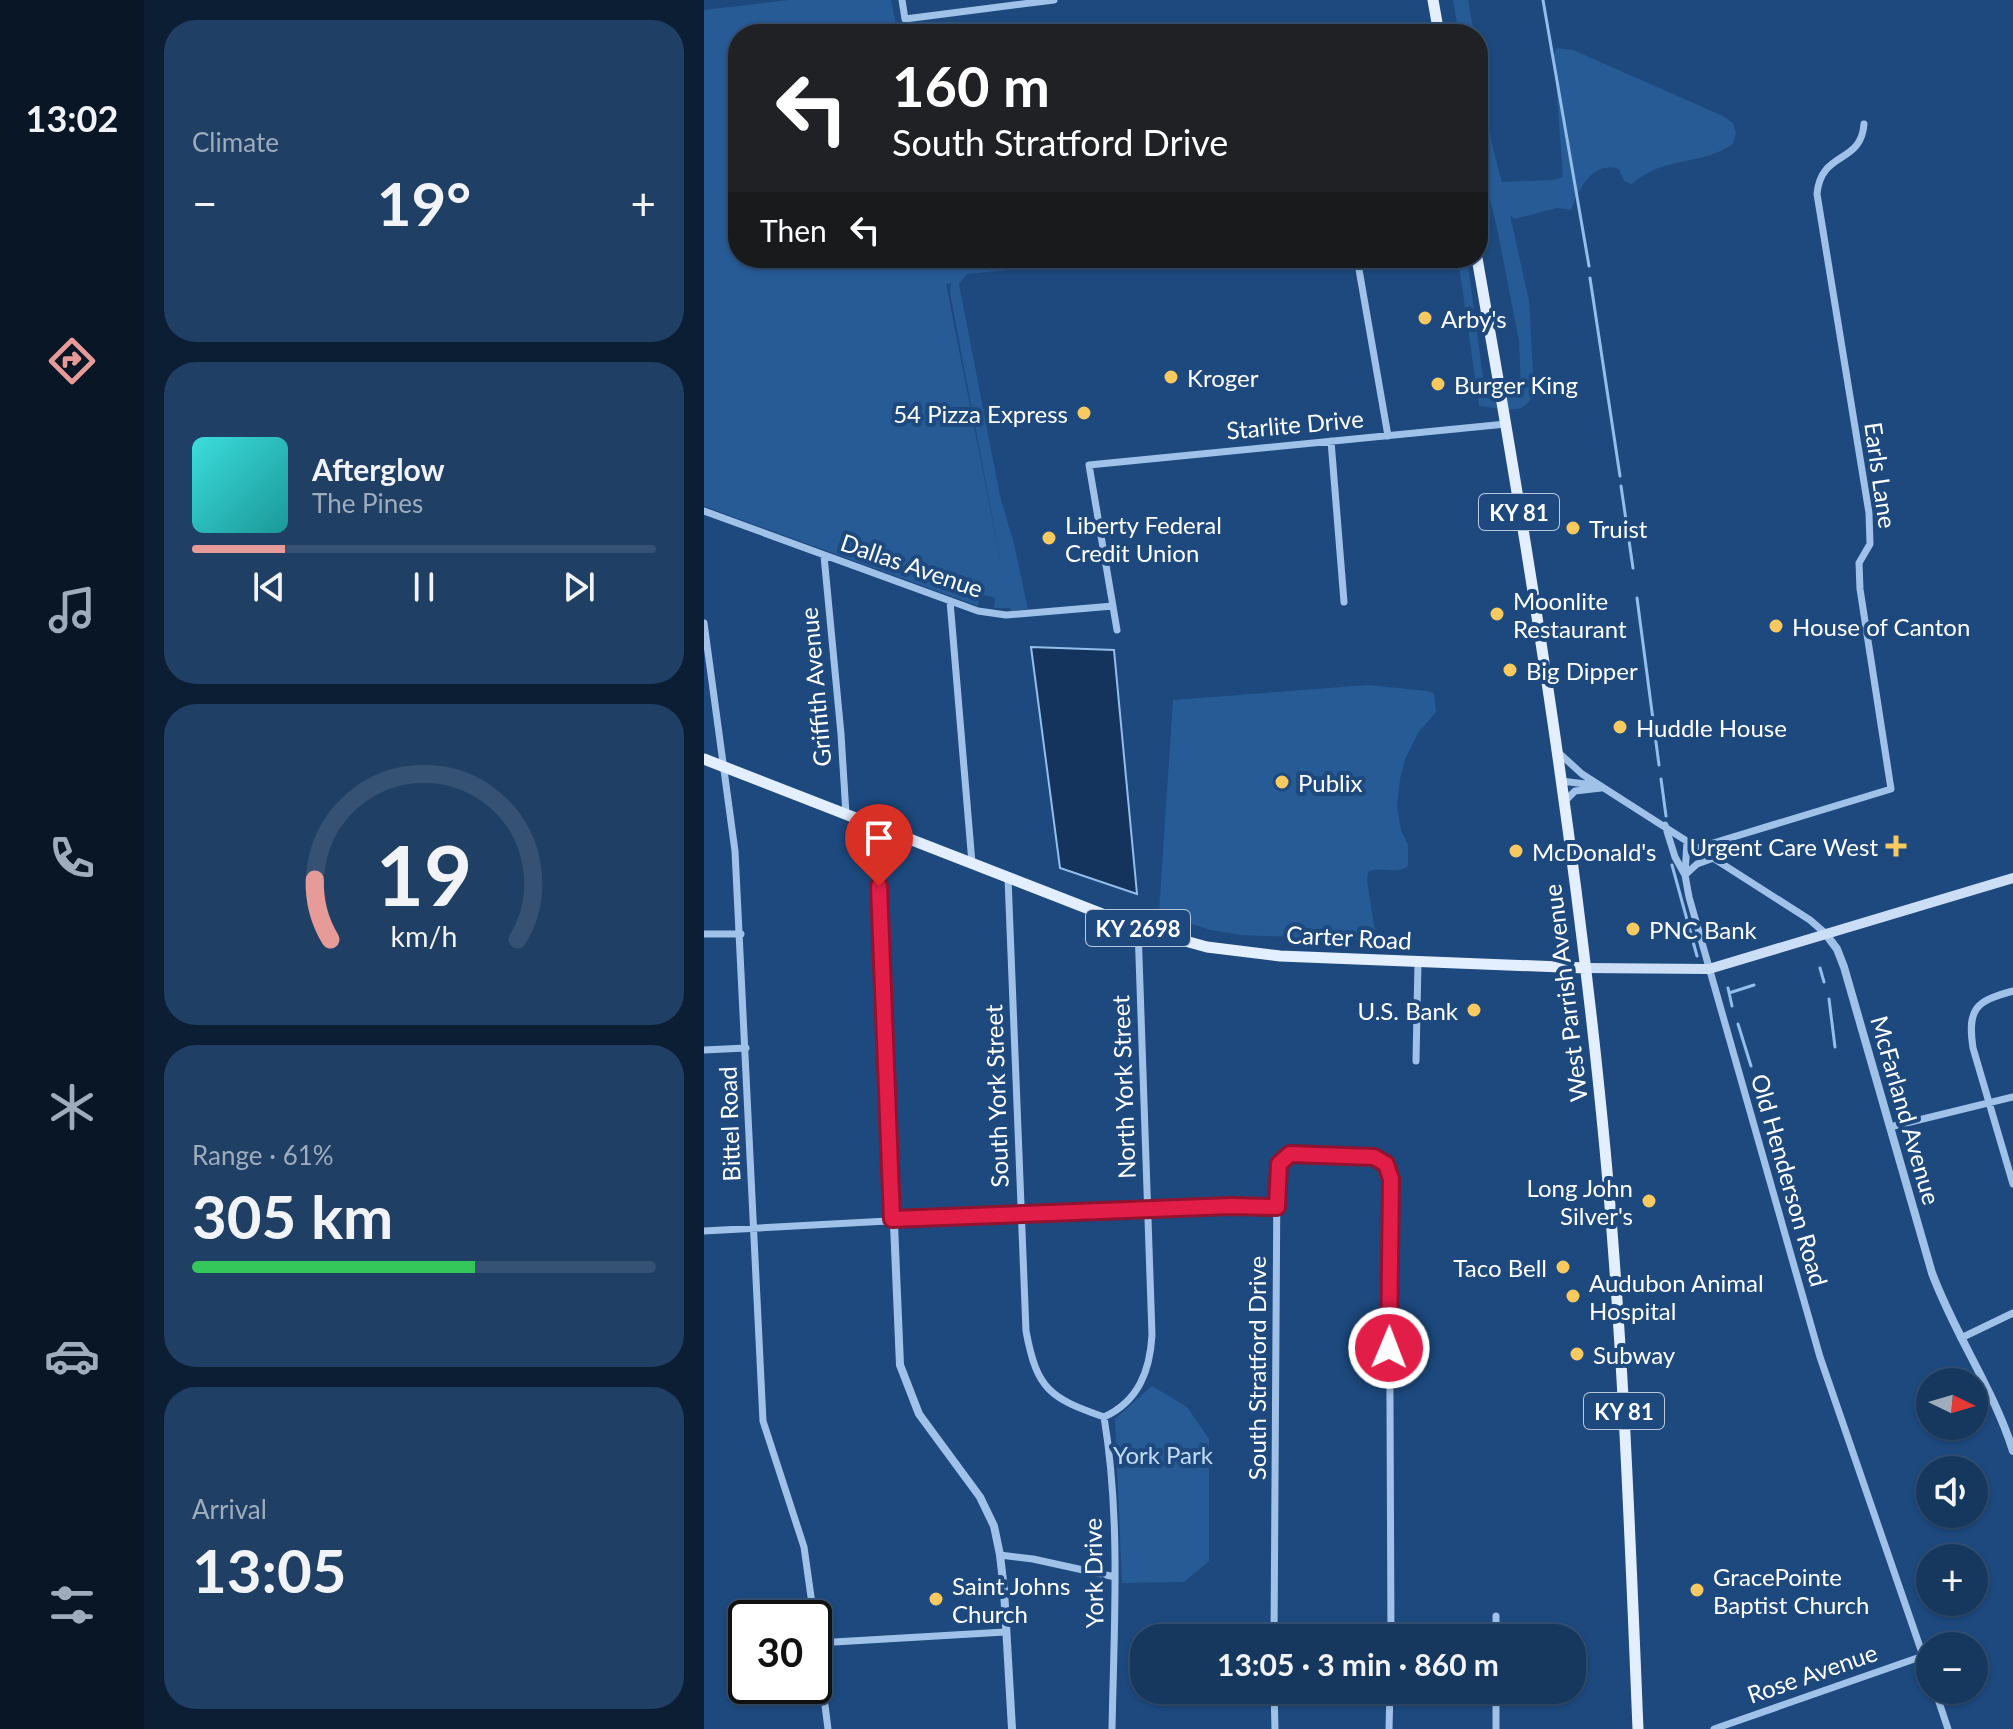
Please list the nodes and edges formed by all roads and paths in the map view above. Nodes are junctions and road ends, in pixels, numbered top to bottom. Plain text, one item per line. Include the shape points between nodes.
1 (902, 0) edge
2 (1054, 0) edge
3 (1433, 0) edge
4 (1437, 24) edge
5 (1864, 124) dead end
6 (1359, 268) edge
7 (1479, 268) edge
8 (1506, 424) junction
9 (1388, 436) junction
10 (1331, 441) junction
11 (704, 511) edge
12 (824, 556) junction
13 (950, 601) junction
14 (1344, 602) dead end
15 (1113, 606) junction
16 (704, 623) edge
17 (1117, 630) dead end
18 (1556, 749) junction
19 (704, 759) edge
20 (723, 766) junction
21 (1561, 781) junction
22 (1603, 788) junction
23 (1564, 802) junction
24 (846, 814) junction
25 (1665, 825) junction
26 (877, 826) junction
27 (1687, 841) junction
28 (1697, 848) junction
29 (1711, 859) junction
30 (972, 863) junction
31 (1685, 875) junction
32 (1008, 878) junction
33 (2013, 878) edge
34 (1138, 928) junction
35 (1825, 933) junction
36 (704, 934) edge
37 (741, 934) junction
38 (1418, 962) junction
39 (1586, 968) junction
40 (1709, 969) junction
41 (2013, 991) edge
42 (746, 1048) junction
43 (704, 1050) edge
44 (1416, 1061) dead end
45 (2013, 1097) edge
46 (1988, 1103) junction
47 (1890, 1127) junction
48 (2013, 1184) edge
49 (1277, 1207) junction
50 (1147, 1209) junction
51 (1021, 1214) junction
52 (892, 1219) junction
53 (753, 1228) junction
54 (704, 1231) edge
55 (2013, 1313) edge
56 (1961, 1338) junction
57 (1104, 1417) junction
58 (2010, 1428) edge
59 (2013, 1451) edge
60 (1000, 1555) junction
61 (1115, 1577) junction
62 (811, 1600) edge
63 (1496, 1616) dead end
64 (1274, 1624) edge
65 (1391, 1624) edge
66 (1496, 1624) edge
67 (1005, 1632) junction
68 (1916, 1636) edge
69 (832, 1642) edge
70 (1916, 1658) edge
71 (825, 1704) edge
72 (1274, 1704) edge
73 (1390, 1704) edge
74 (1496, 1704) edge
75 (1940, 1704) edge
76 (828, 1729) edge
77 (1012, 1729) edge
78 (1112, 1729) edge
79 (1275, 1729) edge
80 (1389, 1729) edge
81 (1496, 1729) edge
82 (1638, 1729) edge
83 (1714, 1729) edge
84 (1948, 1729) edge

1 - 2 street via 905,19
3 - 4 main road
5 - 28 street, Earls Lane via 1857,146 1826,166 1817,194 1869,513 1870,544 1859,563 1860,589 1891,789
6 - 9 street
7 - 8 main road, West Parrish Avenue / KY 81
8 - 9 street, Starlite Drive
8 - 18 main road, West Parrish Avenue / KY 81
9 - 10 street, Starlite Drive
10 - 14 street
10 - 15 street, Starlite Drive via 1089,465
11 - 12 street, Dallas Avenue
12 - 13 street, Dallas Avenue
12 - 24 street, Griffith Avenue
13 - 15 street, Dallas Avenue via 1006,615
13 - 30 street
15 - 17 street
16 - 20 street, Bittel Road
18 - 21 main road, West Parrish Avenue / KY 81
18 - 22 street
19 - 20 main road, Carter Road / KY 2698
20 - 24 main road, Carter Road / KY 2698
20 - 37 street, Bittel Road
21 - 22 street
21 - 23 main road, West Parrish Avenue / KY 81
22 - 23 street via 1575,791
22 - 25 street
23 - 39 main road, West Parrish Avenue / KY 81
24 - 26 main road, Carter Road / KY 2698
25 - 27 street
25 - 31 street
26 - 30 main road, Carter Road / KY 2698
26 - 52 street
27 - 28 street, McFarland Avenue
27 - 31 street, Old Henderson Road
28 - 29 street, McFarland Avenue
29 - 31 street
29 - 35 street, McFarland Avenue
30 - 32 main road, Carter Road / KY 2698
31 - 40 street, Old Henderson Road
32 - 34 main road, Carter Road / KY 2698
32 - 51 street, South York Street
33 - 35 main road, Carter Road
34 - 38 main road, Carter Road / KY 2698 via 1240,953
34 - 50 street, North York Street
35 - 40 main road, Carter Road
35 - 47 street, McFarland Avenue via 1844,967
36 - 37 street
37 - 42 street, Bittel Road
38 - 39 main road, Carter Road / KY 2698
38 - 44 street
39 - 40 main road, Carter Road
39 - 82 main road, West Parrish Avenue / KY 81 via 1617,1295
40 - 68 street, Old Henderson Road via 1820,1357
41 - 46 street via 1981,1002 1971,1017 1973,1048
42 - 43 street
42 - 53 street, Bittel Road
45 - 46 street
46 - 47 street
46 - 48 street
47 - 56 street, McFarland Avenue via 1932,1273
49 - 50 street
49 - 64 street, South Stratford Drive
49 - 65 street, South Stratford Drive via 1277,1173 1283,1158 1298,1152 1381,1159 1391,1179
50 - 51 street
50 - 57 street, North York Street via 1151,1360 1137,1390
51 - 52 street
51 - 57 street, South York Street via 1031,1360 1051,1393
52 - 53 street
52 - 60 street via 898,1347 905,1383 928,1428 988,1511
53 - 54 street
53 - 62 street, Bittel Road via 763,1421 804,1547
55 - 56 street
56 - 58 street, McFarland Avenue
57 - 61 street, York Drive
58 - 59 street, McFarland Avenue
60 - 61 street
60 - 67 street
61 - 78 street, York Drive
63 - 66 street
67 - 69 street
67 - 77 street
70 - 83 street, Rose Avenue
71 - 76 street, Bittel Road
72 - 79 street
73 - 80 street
74 - 81 street
75 - 84 street

